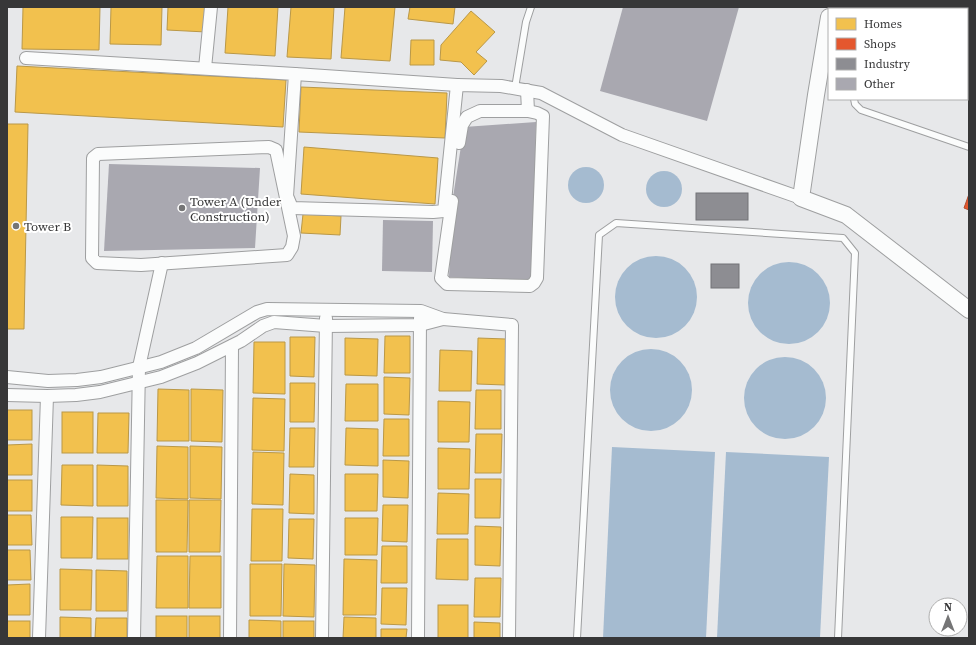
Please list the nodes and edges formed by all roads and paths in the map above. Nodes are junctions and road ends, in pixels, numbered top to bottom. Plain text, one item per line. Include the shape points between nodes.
1 (210, 7) edge
2 (531, 7) edge
3 (828, 23) edge
4 (26, 58) dead end
5 (205, 68) junction
6 (295, 74) junction
7 (457, 85) junction
8 (515, 88) junction
9 (527, 90) junction
10 (854, 100) edge
11 (528, 111) junction
12 (969, 147) edge
13 (801, 198) junction
14 (162, 264) junction
15 (326, 309) junction
16 (969, 310) edge
17 (421, 311) junction
18 (443, 319) junction
19 (420, 325) junction
20 (326, 326) junction
21 (232, 346) junction
22 (140, 367) junction
23 (7, 377) edge
24 (138, 382) junction
25 (7, 396) edge
26 (47, 396) junction
27 (40, 638) edge
28 (134, 638) edge
29 (230, 638) edge
30 (322, 638) edge
31 (418, 638) edge
32 (509, 638) edge
33 (577, 638) edge
34 (838, 638) edge

1 - 5 street
2 - 8 lane
3 - 13 street
4 - 5 street
5 - 6 street
6 - 7 street
6 - 7 street via 287,196 292,208 444,211
7 - 8 street
8 - 9 street
9 - 11 street
9 - 13 street via 541,93 622,135
10 - 12 lane via 861,110
11 - 11 street via 543,116 537,278 530,286 447,284 441,278 462,125 467,117 480,111
13 - 16 street via 846,215
14 - 14 street via 287,255 294,236 276,150 269,147 110,152 98,154 93,158 92,258 97,263 105,264
14 - 22 street
15 - 17 street
15 - 20 street
15 - 22 street via 279,308 257,312 196,348 161,362
17 - 18 street
17 - 19 street
18 - 19 street
18 - 32 street via 512,325
19 - 20 street
19 - 31 street
20 - 21 street via 274,322
20 - 30 street
21 - 24 street via 183,369
21 - 29 street
22 - 23 street via 77,380 48,381
22 - 24 street
24 - 26 street via 100,392
24 - 28 street
25 - 26 street
26 - 27 street
33 - 34 lane via 599,235 616,223 843,238 855,253

